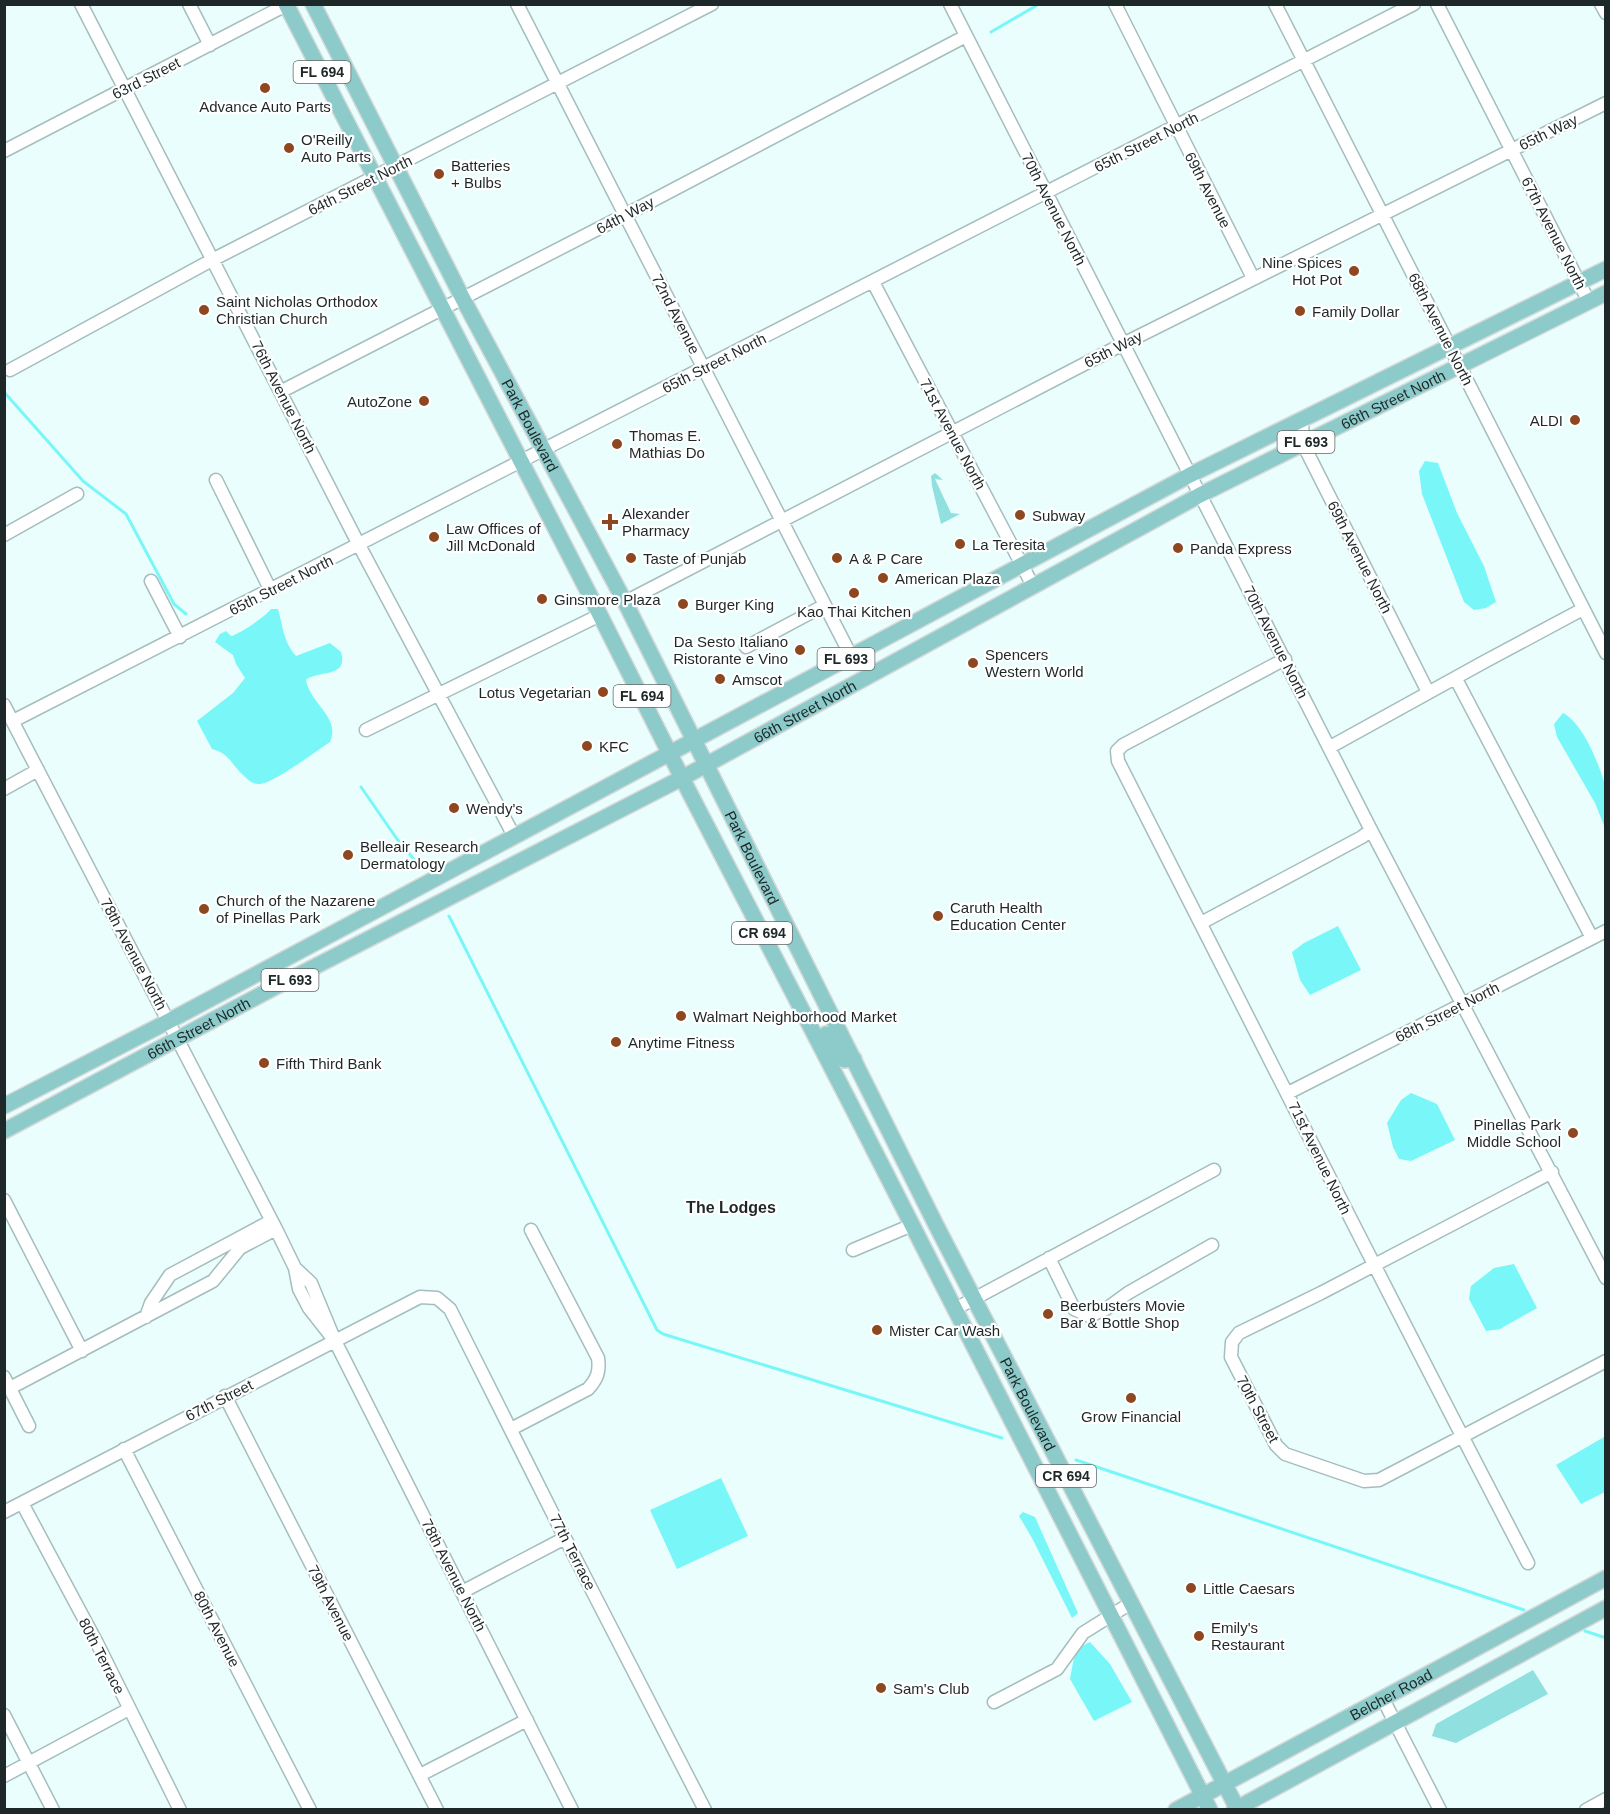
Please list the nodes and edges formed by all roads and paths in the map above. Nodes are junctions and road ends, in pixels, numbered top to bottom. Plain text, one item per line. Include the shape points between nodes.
1 (81, 4) edge
2 (189, 4) edge
3 (313, 4) edge
4 (517, 4) edge
5 (712, 4) edge
6 (950, 4) edge
7 (1115, 4) edge
8 (1275, 4) edge
9 (1414, 4) edge
10 (1437, 4) edge
11 (1601, 4) edge
12 (287, 5) edge
13 (1605, 13) edge
14 (966, 36) junction
15 (210, 45) junction
16 (1304, 61) junction
17 (558, 85) junction
18 (126, 88) junction
19 (1605, 103) edge
20 (1176, 127) junction
21 (1512, 150) junction
22 (4, 151) edge
23 (396, 166) junction
24 (376, 177) junction
25 (1046, 193) junction
26 (1382, 214) junction
27 (625, 215) junction
28 (212, 260) junction
29 (1605, 269) edge
30 (1253, 278) junction
31 (873, 282) junction
32 (1580, 282) junction
33 (1605, 293) edge
34 (463, 300) junction
35 (1589, 302) junction
36 (443, 310) junction
37 (1123, 344) junction
38 (1449, 347) junction
39 (1460, 367) junction
40 (704, 369) junction
41 (10, 370) dead end
42 (282, 391) junction
43 (1302, 420) junction
44 (953, 433) junction
45 (1303, 444) junction
46 (544, 450) junction
47 (521, 462) junction
48 (1190, 475) junction
49 (216, 480) dead end
50 (77, 494) dead end
51 (1200, 495) junction
52 (781, 520) junction
53 (4, 535) edge
54 (359, 545) junction
55 (1022, 565) junction
56 (151, 581) dead end
57 (1033, 586) junction
58 (270, 590) junction
59 (625, 602) junction
60 (825, 605) junction
61 (1583, 609) junction
62 (600, 615) junction
63 (180, 637) junction
64 (746, 647) dead end
65 (1605, 653) edge
66 (851, 656) junction
67 (1285, 659) junction
68 (1456, 679) junction
69 (1428, 692) junction
70 (437, 694) junction
71 (4, 705) edge
72 (13, 721) junction
73 (366, 730) dead end
74 (695, 740) junction
75 (1330, 747) junction
76 (671, 753) junction
77 (707, 764) junction
78 (38, 770) junction
79 (682, 778) junction
80 (4, 789) edge
81 (1371, 830) junction
82 (514, 836) junction
83 (1201, 923) junction
84 (1605, 931) edge
85 (1592, 938) junction
86 (799, 1005) junction
87 (1461, 1005) junction
88 (169, 1021) junction
89 (179, 1040) junction
90 (854, 1059) junction
91 (1288, 1093) junction
92 (4, 1106) edge
93 (4, 1131) edge
94 (1214, 1170) dead end
95 (1552, 1172) junction
96 (6, 1205) edge
97 (274, 1225) junction
98 (912, 1225) junction
99 (531, 1230) dead end
100 (1212, 1245) dead end
101 (853, 1250) dead end
102 (1049, 1258) junction
103 (1373, 1266) junction
104 (1605, 1278) edge
105 (437, 1298) joint
106 (975, 1298) junction
107 (955, 1309) junction
108 (146, 1317) junction
109 (334, 1341) junction
110 (81, 1351) junction
111 (1605, 1361) edge
112 (7, 1383) edge
113 (225, 1396) junction
114 (29, 1426) dead end
115 (511, 1429) junction
116 (1462, 1437) junction
117 (124, 1449) junction
118 (22, 1503) junction
119 (4, 1512) edge
120 (566, 1538) junction
121 (1528, 1563) dead end
122 (1605, 1578) edge
123 (462, 1592) junction
124 (1131, 1603) junction
125 (1605, 1608) edge
126 (1111, 1614) junction
127 (1383, 1699) junction
128 (994, 1702) dead end
129 (129, 1709) junction
130 (4, 1715) edge
131 (526, 1720) junction
132 (1396, 1723) junction
133 (29, 1763) junction
134 (420, 1775) junction
135 (4, 1776) edge
136 (1225, 1784) junction
137 (1203, 1795) junction
138 (1605, 1799) edge
139 (53, 1809) edge
140 (180, 1809) edge
141 (310, 1809) edge
142 (437, 1809) edge
143 (573, 1809) edge
144 (705, 1809) edge
145 (1176, 1809) edge
146 (1210, 1809) edge
147 (1236, 1809) edge
148 (1440, 1809) edge
149 (1586, 1809) edge

1 - 18 street, 76th Avenue North
2 - 15 street
3 - 23 main road, Park Boulevard / FL 694
4 - 17 street, 72nd Avenue
5 - 17 street, 64th Street North
6 - 14 street, 70th Avenue North
7 - 20 street, 69th Avenue
8 - 16 street, 68th Avenue North
9 - 16 street, 65th Street North
10 - 21 street, 67th Avenue North
11 - 13 street
12 - 15 street, 63rd Street
12 - 24 main road, Park Boulevard / FL 694
14 - 25 street, 70th Avenue North
14 - 27 street, 64th Way
15 - 18 street, 63rd Street
16 - 20 street, 65th Street North
16 - 26 street, 68th Avenue North
17 - 23 street, 64th Street North
17 - 27 street, 72nd Avenue
18 - 22 street, 63rd Street
18 - 28 street, 76th Avenue North
19 - 21 street, 65th Way
20 - 25 street, 65th Street North
20 - 30 street, 69th Avenue
21 - 26 street, 65th Way
21 - 32 street, 67th Avenue North
23 - 24 street, 64th Street North
23 - 34 main road, Park Boulevard / FL 694
24 - 28 street, 64th Street North
24 - 36 main road, Park Boulevard / FL 694
25 - 31 street, 65th Street North
25 - 37 street, 70th Avenue North
26 - 30 street, 65th Way
26 - 38 street, 68th Avenue North
27 - 34 street, 64th Way
27 - 40 street, 72nd Avenue
28 - 41 street, 64th Street North
28 - 42 street, 76th Avenue North
29 - 32 main road, 66th Street North / FL 693
30 - 37 street, 65th Way
31 - 40 street, 65th Street North
31 - 44 street, 71st Avenue North
32 - 35 street, 67th Avenue North
32 - 38 main road, 66th Street North / FL 693
33 - 35 main road, 66th Street North / FL 693
34 - 36 street, 64th Way
34 - 46 main road, Park Boulevard / FL 694
35 - 39 main road, 66th Street North / FL 693
36 - 42 street, 64th Way
36 - 47 main road, Park Boulevard / FL 694
37 - 44 street, 65th Way
37 - 48 street, 70th Avenue North
38 - 39 street, 68th Avenue North
38 - 43 main road, 66th Street North / FL 693
39 - 45 main road, 66th Street North / FL 693
39 - 61 street, 68th Avenue North
40 - 46 street, 65th Street North
40 - 52 street, 72nd Avenue
42 - 54 street, 76th Avenue North
43 - 45 street, 69th Avenue North
43 - 48 main road, 66th Street North / FL 693
44 - 52 street, 65th Way
44 - 55 street, 71st Avenue North
45 - 51 main road, 66th Street North / FL 693
45 - 69 street, 69th Avenue North
46 - 47 street, 65th Street North
46 - 59 main road, Park Boulevard / FL 694
47 - 54 street, 65th Street North
47 - 62 main road, Park Boulevard / FL 694
48 - 51 street, 70th Avenue North
48 - 55 main road, 66th Street North / FL 693
49 - 58 street
50 - 53 street
51 - 57 main road, 66th Street North / FL 693
51 - 67 street, 70th Avenue North
52 - 59 street, 65th Way
52 - 60 street, 72nd Avenue
54 - 58 street, 65th Street North
54 - 70 street, 76th Avenue North
55 - 57 street, 71st Avenue North
55 - 66 main road, 66th Street North / FL 693
56 - 63 street
57 - 77 main road, 66th Street North / FL 693
58 - 63 street, 65th Street North
59 - 74 main road, Park Boulevard / FL 694
60 - 64 street
60 - 66 street, 72nd Avenue
61 - 65 street, 68th Avenue North
61 - 68 street
62 - 70 street
62 - 76 main road, Park Boulevard / FL 694
63 - 72 street, 65th Street North
66 - 74 main road, 66th Street North / FL 693
67 - 75 street, 70th Avenue North
67 - 83 street, 71st Avenue North via 1117,751 1118,760
68 - 69 street
68 - 85 street
69 - 75 street
70 - 73 street
70 - 82 street, 76th Avenue North
71 - 72 street, 78th Avenue North
72 - 78 street, 78th Avenue North
74 - 76 main road, 66th Street North / FL 693
74 - 77 main road, Park Boulevard / FL 694
75 - 81 street, 70th Avenue North
76 - 79 main road, Park Boulevard / FL 694
76 - 82 main road, 66th Street North / FL 693
77 - 79 main road, 66th Street North / FL 693
77 - 90 main road, Park Boulevard / CR 694
78 - 80 street
78 - 88 street, 78th Avenue North
79 - 86 main road, Park Boulevard / CR 694
79 - 89 main road, 66th Street North / FL 693
81 - 83 street
81 - 87 street, 70th Avenue North
82 - 88 main road, 66th Street North / FL 693
83 - 91 street, 71st Avenue North
84 - 85 street, 68th Street North
85 - 87 street, 68th Street North
86 - 90 main road via 816,1016 833,1049 844,1060
86 - 98 main road, Park Boulevard / CR 694
87 - 91 street, 68th Street North
87 - 95 street, 70th Avenue North
88 - 89 street, 78th Avenue North
88 - 92 main road, 66th Street North / FL 693
89 - 93 main road, 66th Street North / FL 693
89 - 97 street, 78th Avenue North
90 - 106 main road, Park Boulevard / CR 694
91 - 103 street, 71st Avenue North
94 - 102 street
95 - 103 street, 70th Street
95 - 104 street, 70th Avenue North
96 - 110 street
97 - 108 street via 240,1248 213,1281
97 - 108 street via 170,1275
97 - 109 street, 78th Avenue North via 295,1268 299,1289
98 - 101 street
98 - 107 main road, Park Boulevard / CR 694
99 - 115 street via 598,1358 600,1371 588,1389
100 - 102 street via 1089,1316 1074,1309
102 - 106 street
103 - 116 street, 71st Avenue North
103 - 116 street, 70th Street via 1239,1333 1232,1342 1231,1357 1276,1445 1284,1454 1365,1481 1379,1480
105 - 109 street, 67th Street via 420,1297
105 - 115 street, 77th Terrace via 450,1309
106 - 107 street
106 - 124 main road, Park Boulevard / CR 694
107 - 126 main road, Park Boulevard / CR 694
108 - 110 street
109 - 113 street, 67th Street
109 - 123 street, 78th Avenue North
110 - 112 street
111 - 116 street
112 - 114 street
113 - 117 street, 67th Street
113 - 134 street, 79th Avenue
115 - 120 street, 77th Terrace
116 - 121 street, 71st Avenue North
117 - 118 street, 67th Street
117 - 141 street, 80th Avenue
118 - 119 street, 67th Street
118 - 129 street, 80th Terrace
120 - 123 street
120 - 144 street, 77th Terrace
122 - 127 main road, Belcher Road
123 - 131 street, 78th Avenue North
124 - 126 street
124 - 136 main road, Park Boulevard / CR 694
125 - 132 main road, Belcher Road
126 - 128 street via 1083,1633 1057,1669
126 - 137 main road, Park Boulevard / CR 694
127 - 132 street
127 - 136 main road, Belcher Road
129 - 133 street
129 - 140 street, 80th Terrace
130 - 133 street
131 - 134 street
131 - 143 street, 78th Avenue North
132 - 147 main road, Belcher Road
132 - 148 street
133 - 135 street
133 - 139 street
134 - 142 street, 79th Avenue
136 - 137 main road, Belcher Road
136 - 147 main road, Park Boulevard / CR 694
137 - 145 main road, Belcher Road
137 - 146 main road, Park Boulevard / CR 694
138 - 149 street

